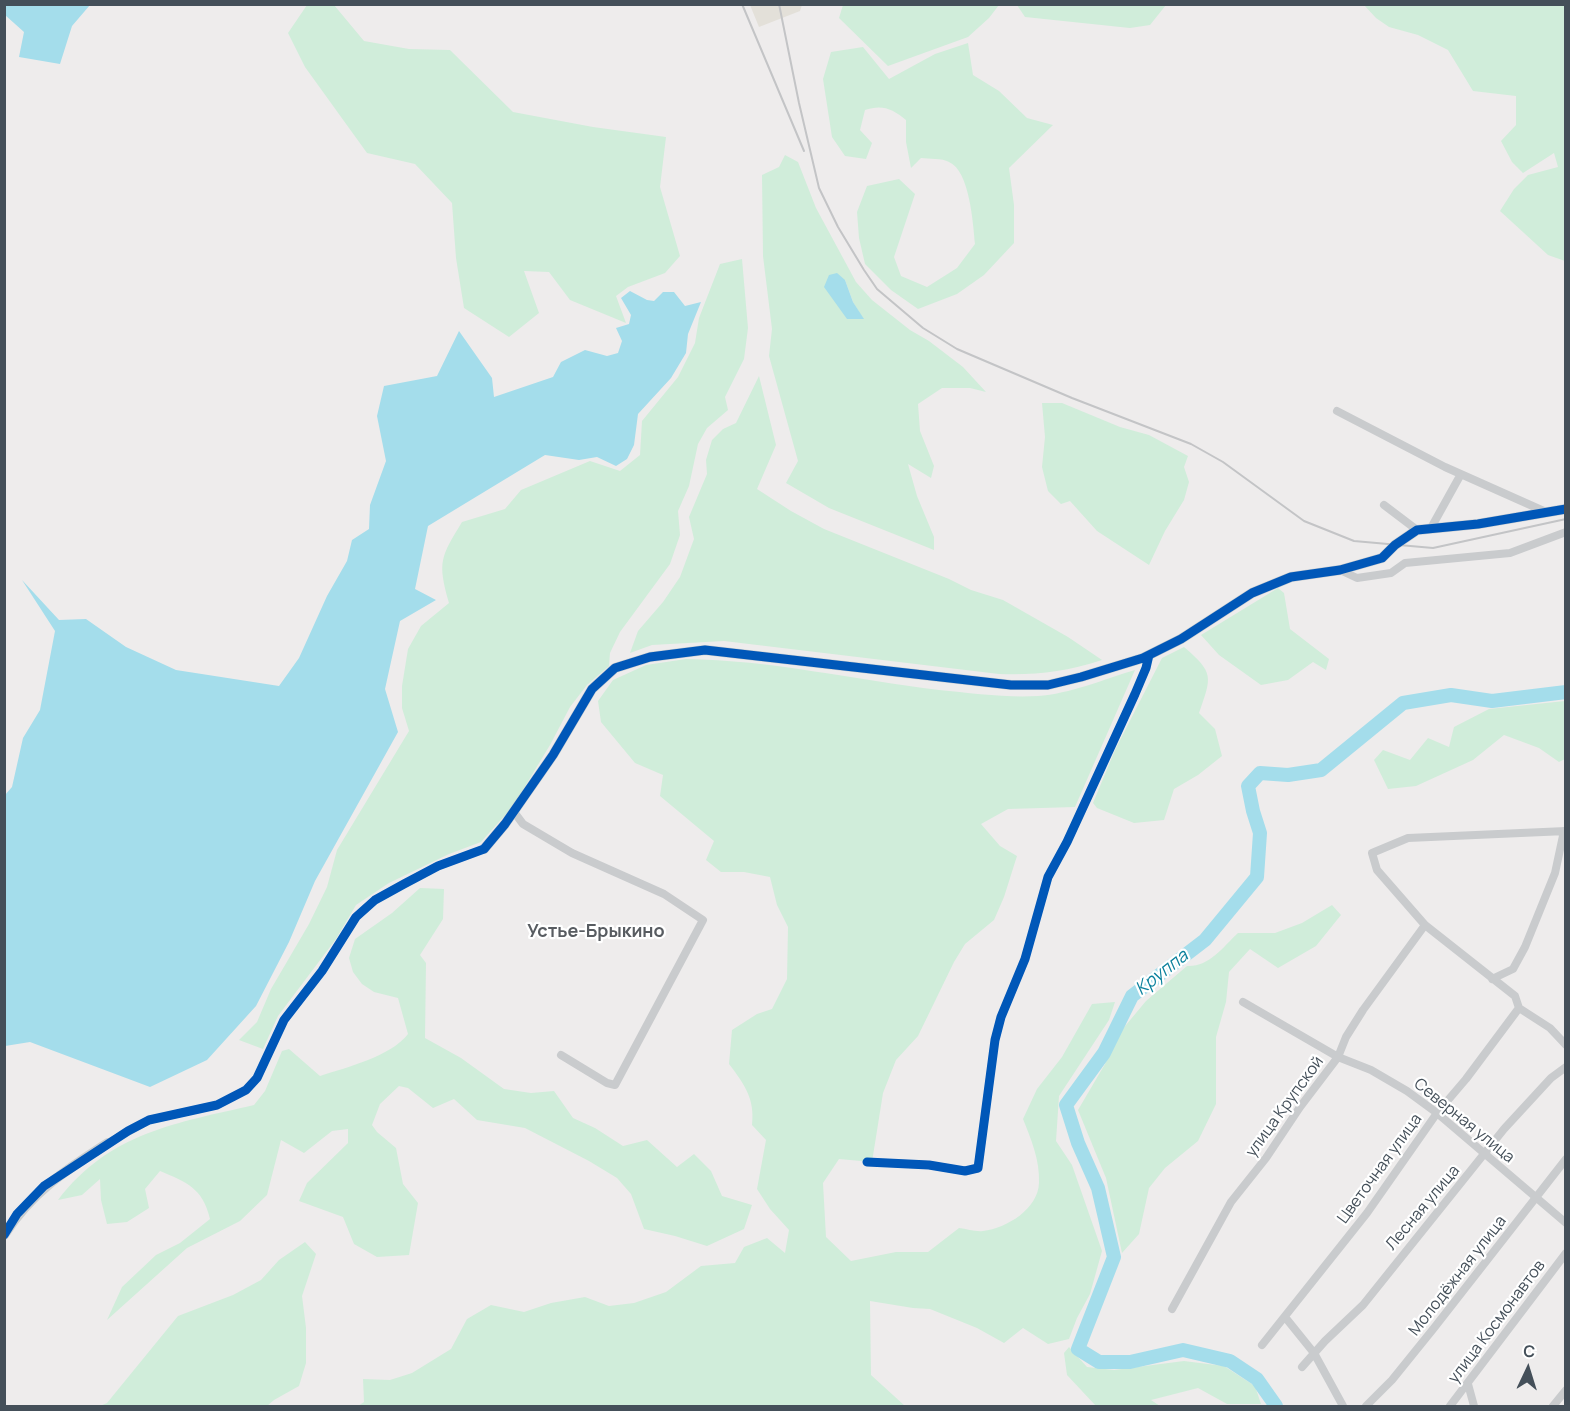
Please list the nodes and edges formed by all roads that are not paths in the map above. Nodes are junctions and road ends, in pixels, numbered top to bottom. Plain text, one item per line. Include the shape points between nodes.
1 (1337, 411) dead end
2 (1461, 474) junction
3 (1384, 505) dead end
4 (1566, 509) edge
5 (1547, 513) junction
6 (1431, 528) junction
7 (1417, 530) junction
8 (1566, 532) edge
9 (1340, 570) junction
10 (1149, 655) junction
11 (514, 812) junction
12 (1565, 831) edge
13 (484, 849) joint
14 (1425, 925) junction
15 (1492, 979) junction
16 (1243, 1002) dead end
17 (1519, 1008) junction
18 (1566, 1045) edge
19 (561, 1055) dead end
20 (1338, 1057) junction
21 (1566, 1067) edge
22 (1437, 1113) junction
23 (108, 1143) joint
24 (1485, 1155) junction
25 (1566, 1159) edge
26 (867, 1161) dead end
27 (1537, 1198) junction
28 (1566, 1223) edge
29 (4, 1235) edge
30 (1566, 1253) edge
31 (1172, 1309) dead end
32 (1285, 1317) junction
33 (1262, 1345) dead end
34 (1314, 1353) junction
35 (1302, 1366) dead end
36 (1468, 1384) junction
37 (1566, 1390) edge
38 (1343, 1407) edge
39 (1366, 1407) edge
40 (1450, 1407) edge
41 (1474, 1407) edge
42 (1552, 1407) edge

1 - 2 street
2 - 5 street
2 - 6 street
3 - 7 street
4 - 5 street
5 - 6 street
6 - 7 street
7 - 9 street via 1382,558
8 - 9 street via 1510,553 1405,563 1391,573 1357,578
9 - 10 street via 1291,577 1252,592 1214,619
10 - 11 street via 1048,685 1011,685 705,650 650,657 615,668 592,689
10 - 26 street via 1135,694 1048,877 1025,959 1001,1017 978,1168 965,1171
11 - 13 street
11 - 19 street via 523,825 572,853 664,894 703,920 615,1085
12 - 14 street via 1408,838 1372,853 1377,870
12 - 15 street via 1555,873 1525,947 1513,969
13 - 23 street via 404,884 375,900 356,917 322,971 284,1020 257,1078 246,1090 217,1105 149,1120
14 - 15 street
14 - 20 street, улица Крупской via 1363,1010
15 - 17 street via 1515,996
16 - 20 street, Северная улица
17 - 18 street via 1550,1028
17 - 22 street, Цветочная улица
20 - 22 street, Северная улица via 1371,1070
20 - 31 street, улица Крупской via 1231,1202
21 - 24 street, Лесная улица via 1504,1129
22 - 24 street, Северная улица
22 - 32 street, Цветочная улица via 1367,1213
23 - 29 street via 44,1186 17,1214
24 - 27 street, Северная улица
24 - 34 street, Лесная улица via 1363,1305
25 - 27 street, Молодёжная улица
27 - 28 street, Северная улица
27 - 39 street, Молодёжная улица via 1392,1380
30 - 36 street, улица Космонавтов
32 - 33 street, Цветочная улица
32 - 34 street
34 - 35 street, Лесная улица
34 - 38 street
36 - 40 street, улица Космонавтов
36 - 41 street
37 - 42 street

